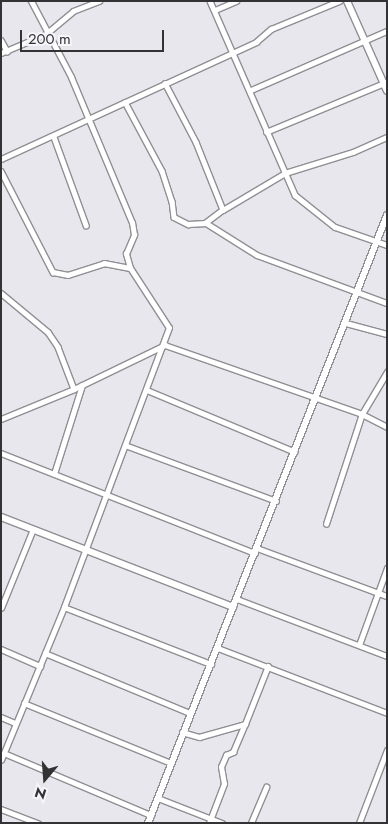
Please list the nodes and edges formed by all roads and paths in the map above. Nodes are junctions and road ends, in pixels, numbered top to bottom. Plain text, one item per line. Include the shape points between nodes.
1 (31, 1) edge
2 (79, 1) edge
3 (99, 1) edge
4 (210, 1) edge
5 (236, 1) edge
6 (339, 1) edge
7 (347, 1) edge
8 (81, 7) junction
9 (215, 10) junction
10 (387, 31) edge
11 (46, 34) junction
12 (1, 40) edge
13 (365, 40) junction
14 (7, 51) junction
15 (235, 52) junction
16 (1, 53) edge
17 (385, 82) edge
18 (165, 83) junction
19 (250, 90) junction
20 (387, 91) edge
21 (126, 102) junction
22 (89, 119) junction
23 (266, 132) junction
24 (54, 137) junction
25 (387, 137) edge
26 (1, 159) edge
27 (1, 171) edge
28 (285, 173) junction
29 (223, 210) junction
30 (387, 215) edge
31 (206, 223) junction
32 (86, 225) dead end
33 (377, 241) junction
34 (387, 245) edge
35 (130, 268) junction
36 (358, 290) junction
37 (1, 293) edge
38 (6, 297) junction
39 (1, 300) edge
40 (387, 302) edge
41 (346, 323) junction
42 (387, 334) edge
43 (165, 344) junction
44 (387, 372) edge
45 (82, 385) junction
46 (74, 389) junction
47 (147, 390) junction
48 (316, 399) junction
49 (362, 414) junction
50 (1, 419) edge
51 (387, 427) edge
52 (125, 444) junction
53 (295, 452) junction
54 (1, 453) edge
55 (54, 474) junction
56 (106, 494) junction
57 (276, 502) junction
58 (1, 517) edge
59 (326, 524) dead end
60 (33, 529) junction
61 (84, 549) junction
62 (256, 551) junction
63 (387, 568) edge
64 (377, 593) junction
65 (387, 596) edge
66 (237, 598) junction
67 (233, 607) junction
68 (1, 608) edge
69 (64, 608) junction
70 (359, 645) junction
71 (218, 648) junction
72 (1, 649) edge
73 (45, 653) junction
74 (387, 656) edge
75 (211, 664) junction
76 (40, 666) junction
77 (268, 666) junction
78 (24, 703) junction
79 (190, 713) junction
80 (387, 713) edge
81 (1, 717) edge
82 (16, 723) junction
83 (245, 724) junction
84 (182, 732) junction
85 (387, 750) edge
86 (4, 752) junction
87 (1, 760) edge
88 (171, 763) junction
89 (266, 787) dead end
90 (158, 798) junction
91 (1, 809) edge
92 (151, 815) junction
93 (210, 821) edge
94 (37, 823) edge
95 (148, 823) edge
96 (222, 823) edge
97 (251, 823) edge
98 (359, 823) edge

1 - 11 street
2 - 8 street
3 - 8 street
4 - 9 street
5 - 9 street
6 - 15 street via 271,29 260,40
7 - 13 street
8 - 11 street
9 - 15 street
10 - 13 street
11 - 14 street
11 - 22 street
12 - 14 street
13 - 17 street
13 - 19 street
14 - 16 street
15 - 18 street
15 - 19 street
17 - 20 street
17 - 23 street
18 - 21 street
18 - 29 street via 196,142
19 - 23 street
21 - 22 street
21 - 31 street via 162,171 174,217 188,224
22 - 24 street
22 - 35 street via 134,229 126,254
23 - 28 street
24 - 26 street
24 - 32 street
25 - 28 street via 353,152
27 - 35 street via 54,272 68,275 104,263
28 - 29 street
28 - 33 street via 302,203 334,228
29 - 31 street
30 - 33 street
31 - 36 street via 257,255
33 - 34 street
33 - 36 street
35 - 43 street via 168,324
36 - 40 street
36 - 41 street
37 - 38 street
38 - 39 street
38 - 46 street via 48,332
41 - 42 street
41 - 48 street
43 - 45 street
43 - 47 street
43 - 48 street
44 - 49 street
45 - 46 street
45 - 55 street
46 - 50 street
47 - 52 street
47 - 53 street
48 - 49 street
48 - 53 street
49 - 51 street
49 - 59 street
52 - 56 street
52 - 57 street
53 - 57 street
54 - 55 street
55 - 56 street
56 - 61 street
56 - 62 street
57 - 62 street
58 - 60 street
60 - 61 street
60 - 68 street
61 - 67 street
61 - 69 street
62 - 64 street
62 - 66 street
63 - 64 street
64 - 65 street
64 - 70 street
66 - 67 street
66 - 70 street
67 - 71 street
69 - 73 street
69 - 75 street
70 - 74 street
71 - 75 street
71 - 77 street
72 - 76 street
73 - 76 street
73 - 79 street
75 - 79 street
76 - 78 street
77 - 80 street
77 - 83 street
78 - 82 street
78 - 88 street
79 - 84 street
81 - 82 street
82 - 86 street
83 - 84 street via 199,737
83 - 93 street via 233,752 226,755 220,767 224,784
84 - 88 street
85 - 98 street
86 - 87 street
86 - 92 street
88 - 90 street
89 - 97 street
90 - 92 street
90 - 93 street
91 - 94 street
92 - 95 street
93 - 96 street

